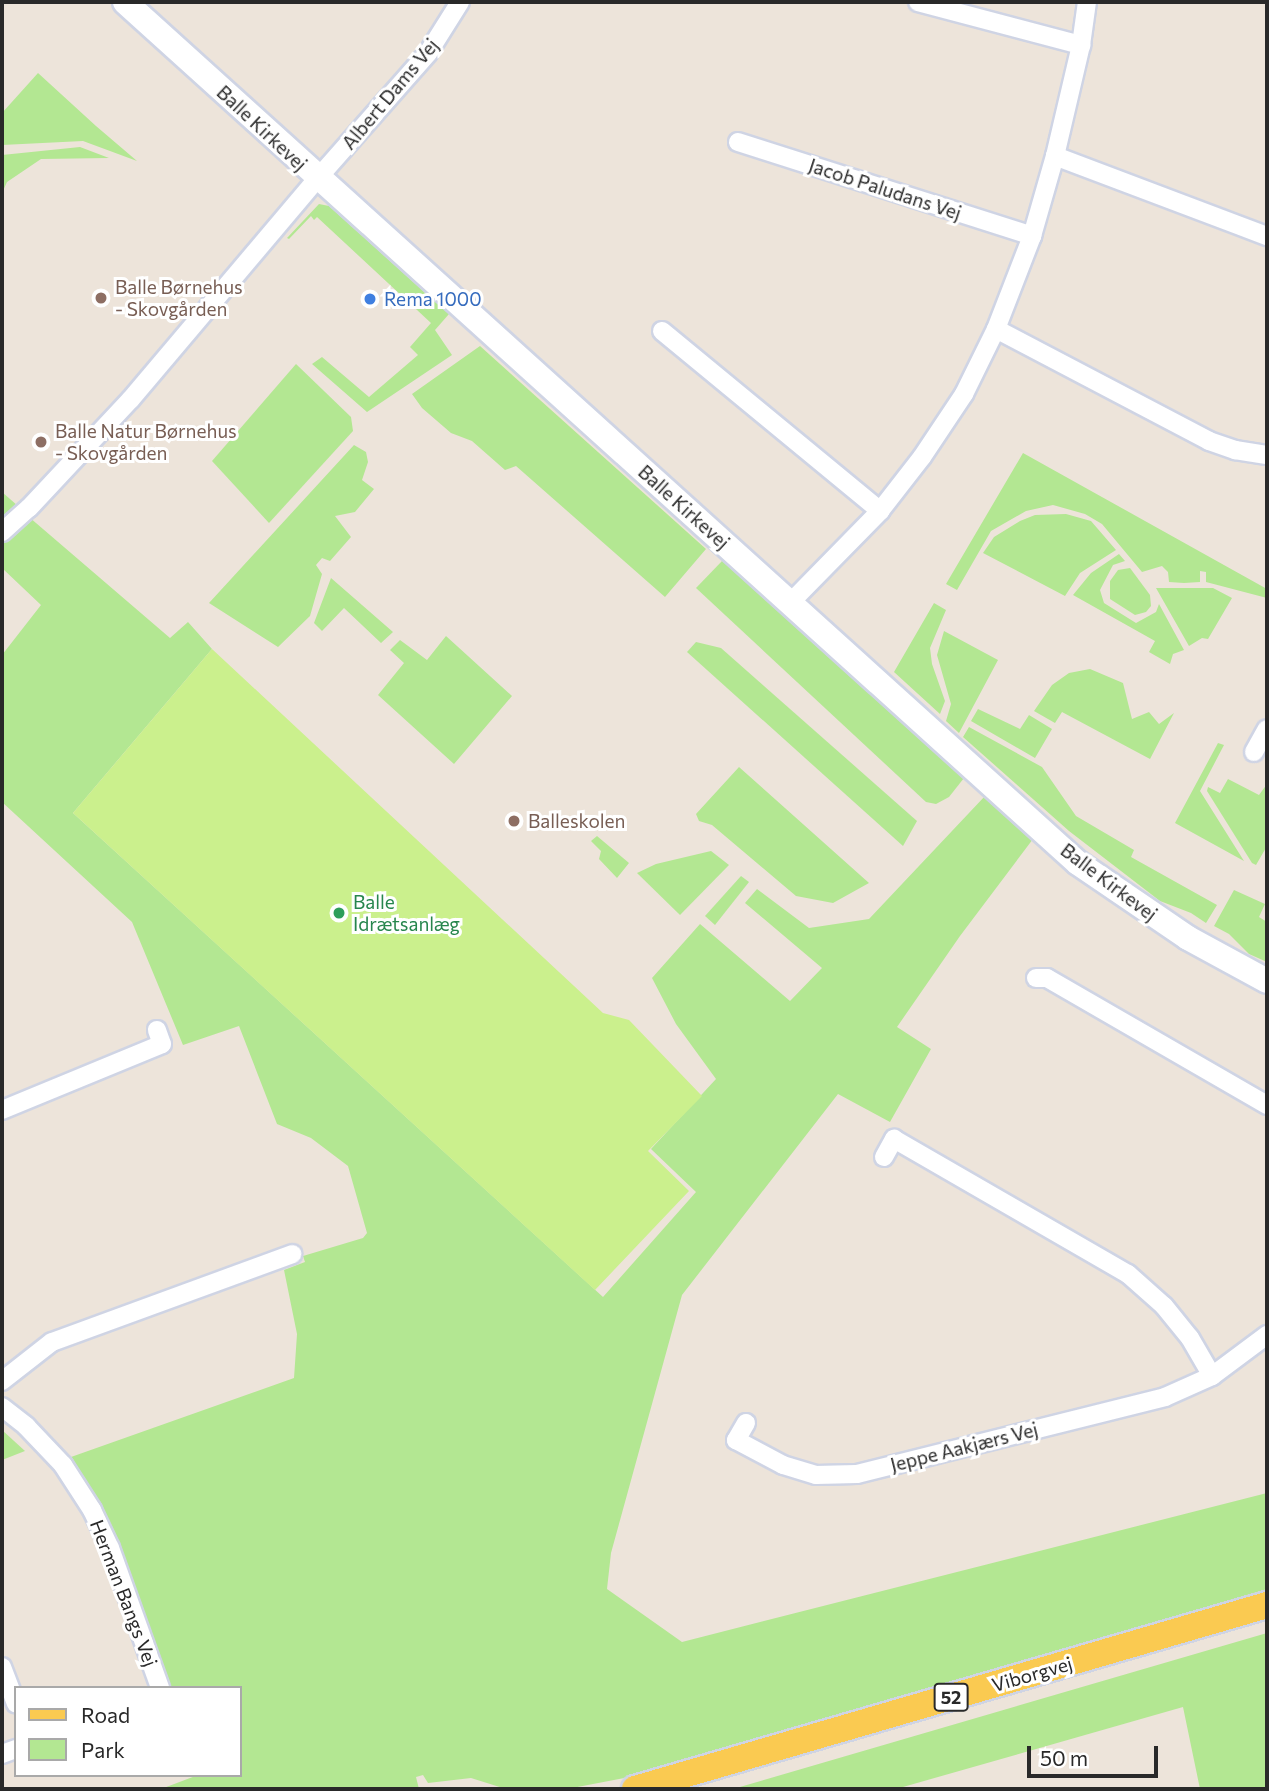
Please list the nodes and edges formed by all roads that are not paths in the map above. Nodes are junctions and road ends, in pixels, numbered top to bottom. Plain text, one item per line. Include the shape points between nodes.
1 (125, 2) edge
2 (918, 2) edge
3 (1087, 2) edge
4 (457, 3) edge
5 (1081, 45) junction
6 (738, 142) dead end
7 (1055, 156) junction
8 (317, 178) junction
9 (1032, 236) junction
10 (1267, 236) edge
11 (996, 329) junction
12 (662, 331) dead end
13 (1267, 455) edge
14 (880, 511) junction
15 (2, 532) edge
16 (790, 603) junction
17 (1267, 729) edge
18 (1254, 752) dead end
19 (1036, 978) dead end
20 (1267, 981) edge
21 (157, 1031) dead end
22 (1267, 1105) edge
23 (2, 1110) edge
24 (884, 1157) dead end
25 (292, 1254) dead end
26 (1267, 1335) edge
27 (1212, 1376) junction
28 (2, 1381) edge
29 (2, 1407) edge
30 (746, 1423) dead end
31 (1267, 1605) edge
32 (2, 1667) edge
33 (159, 1686) edge
34 (14, 1698) edge
35 (635, 1789) edge

1 - 8 street, Balle Kirkevej
2 - 5 street
3 - 5 street
4 - 8 street, Albert Dams Vej via 428,53
5 - 7 street
6 - 9 street, Jacob Paludans Vej
7 - 9 street
7 - 10 street
8 - 15 street, Albert Dams Vej via 131,399
8 - 16 street, Balle Kirkevej
9 - 11 street
11 - 13 street via 1209,441
11 - 14 street via 964,394
12 - 14 street
14 - 16 street
16 - 20 street, Balle Kirkevej via 1078,863 1188,938
17 - 18 street
19 - 22 street via 1047,978
21 - 23 street via 162,1044
24 - 27 street via 894,1139 1128,1274 1164,1306
25 - 28 street via 52,1342
26 - 27 street, Jeppe Aakjærs Vej
27 - 30 street, Jeppe Aakjærs Vej via 1165,1397 857,1474 816,1475 783,1465 736,1440
29 - 33 street, Herman Bangs Vej via 63,1465 92,1510
31 - 35 main road, Viborgvej / 52
32 - 34 street

